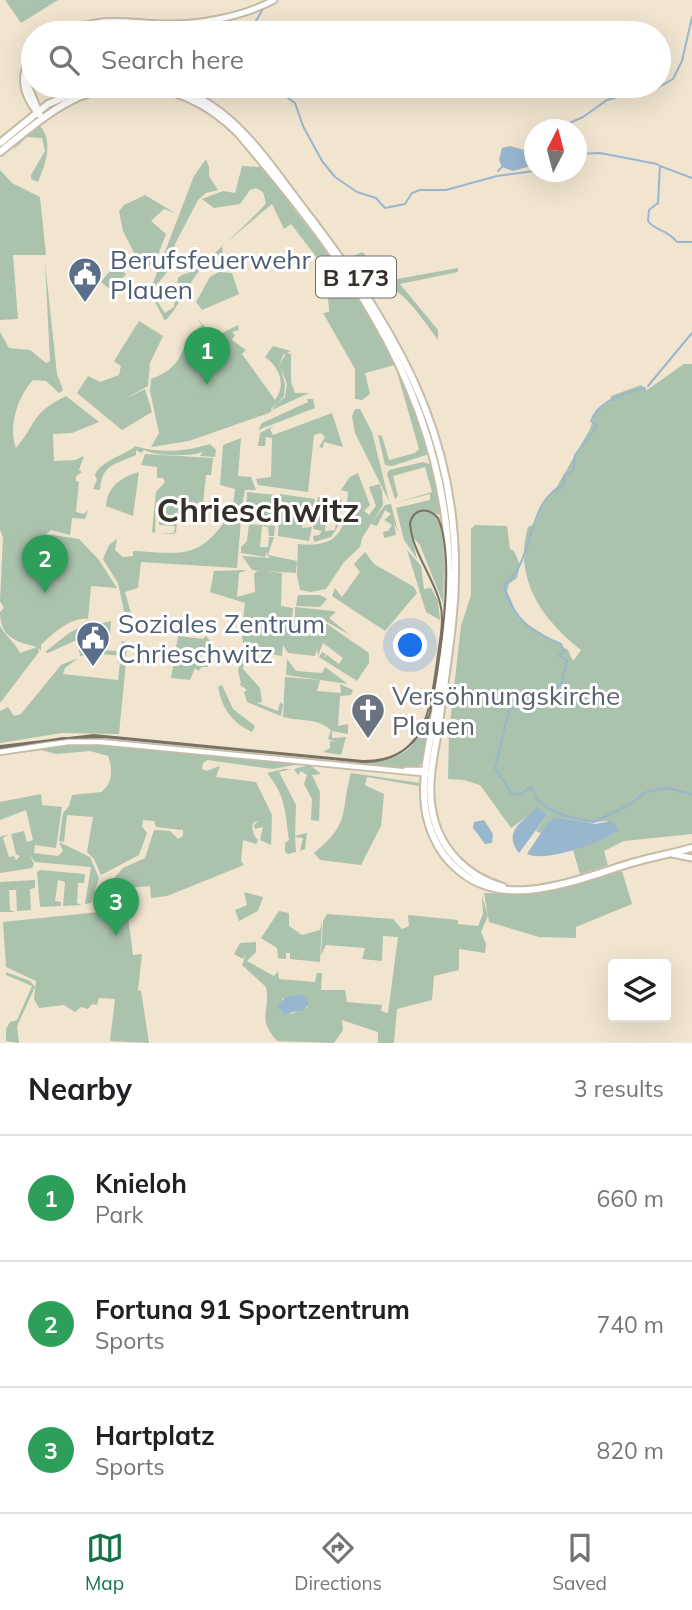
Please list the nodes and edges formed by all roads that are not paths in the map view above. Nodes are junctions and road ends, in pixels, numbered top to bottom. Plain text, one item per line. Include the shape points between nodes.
1 (269, 3) edge
2 (105, 21) edge
3 (138, 21) edge
4 (198, 21) edge
5 (30, 98) edge
6 (58, 98) edge
7 (72, 98) edge
8 (189, 98) edge
9 (199, 98) edge
10 (219, 112) junction
11 (39, 113) junction
12 (0, 144) edge
13 (0, 152) edge
14 (0, 752) edge
15 (428, 773) junction
16 (690, 849) edge
17 (669, 854) junction
18 (691, 858) edge
19 (515, 889) junction

1 - 4 main road
2 - 3 main road
5 - 11 main road
6 - 11 main road
7 - 11 main road
8 - 10 main road, B 173
9 - 10 main road, B 173
10 - 15 main road, B 173 via 232,123 365,300 408,378 427,431 445,513 449,590
11 - 12 main road
11 - 13 main road
14 - 15 street via 100,742
15 - 19 main road, B 173 via 433,818 448,850 478,877
15 - 19 main road, B 173 via 428,821 439,847 461,872 489,887
16 - 17 main road, B 173
16 - 18 main road
17 - 18 main road
17 - 19 main road, B 173 via 561,884

